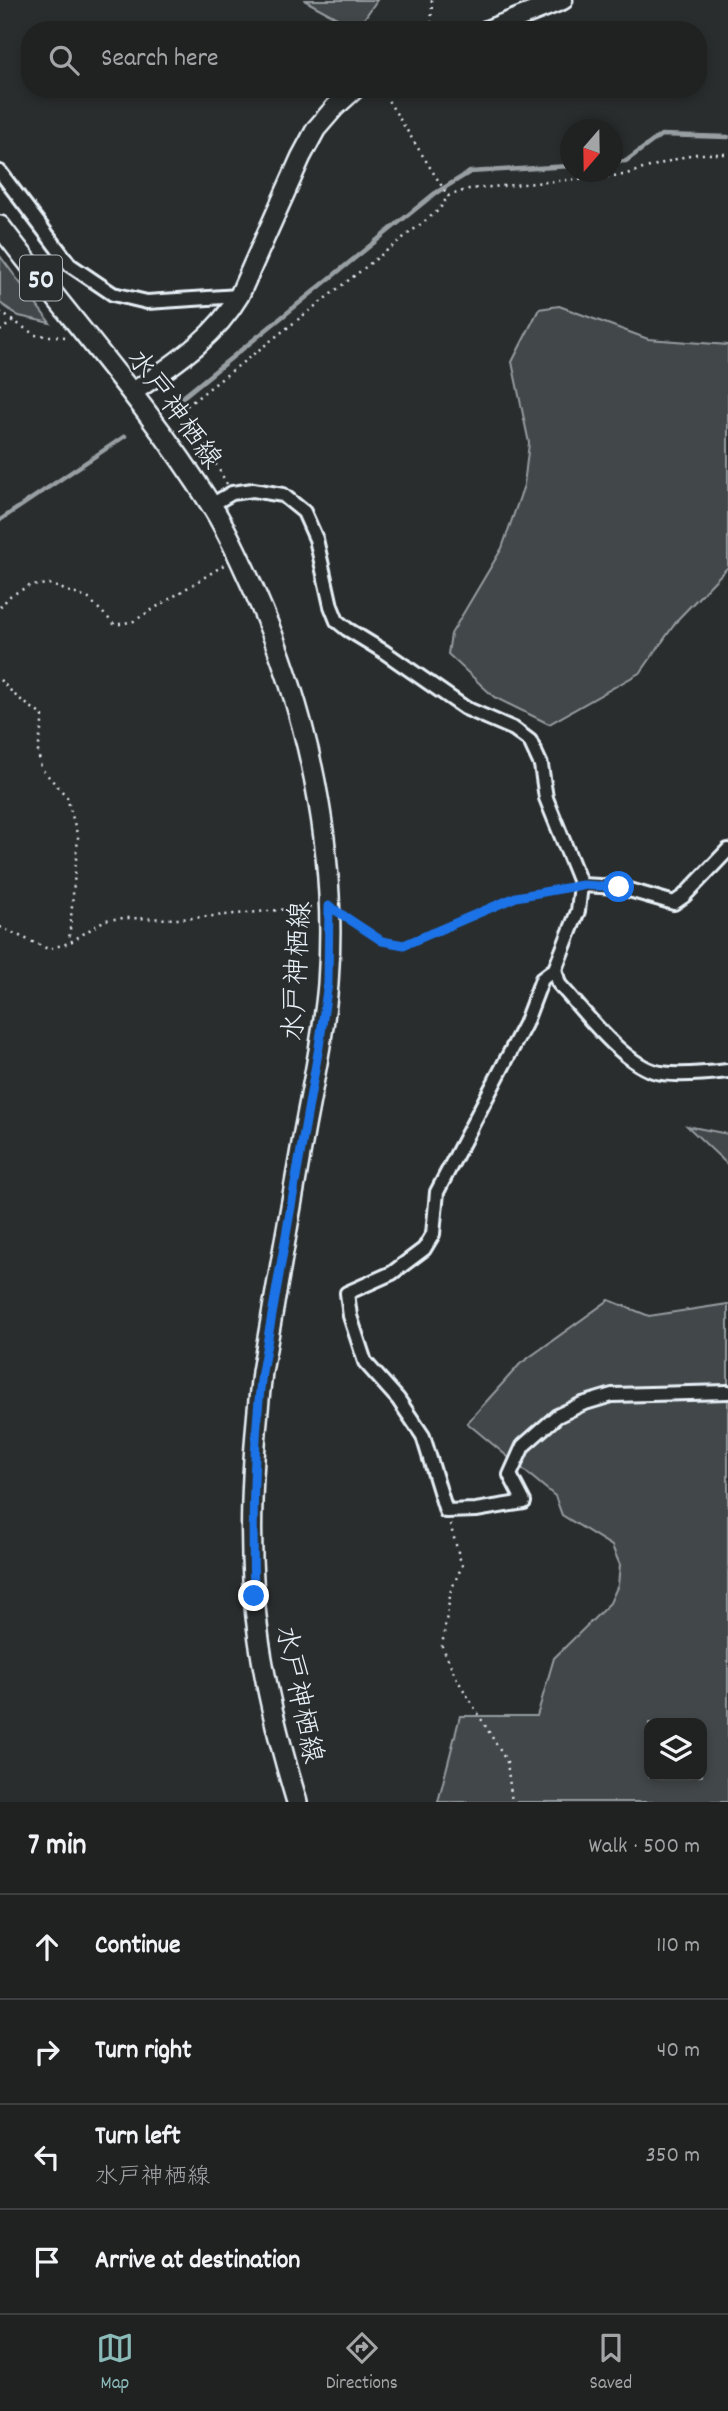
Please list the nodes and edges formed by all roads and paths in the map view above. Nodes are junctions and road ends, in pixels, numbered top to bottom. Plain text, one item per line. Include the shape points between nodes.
1 (432, 0) edge
2 (563, 0) edge
3 (431, 21) edge
4 (509, 21) edge
5 (345, 98) edge
6 (387, 98) edge
7 (728, 154) edge
8 (0, 172) edge
9 (448, 196) junction
10 (0, 226) edge
11 (239, 296) junction
12 (0, 312) edge
13 (13, 321) junction
14 (83, 330) junction
15 (0, 331) edge
16 (132, 393) junction
17 (232, 493) junction
18 (211, 505) junction
19 (238, 554) junction
20 (0, 607) edge
21 (0, 680) edge
22 (728, 850) edge
23 (582, 885) junction
24 (329, 906) junction
25 (0, 927) edge
26 (69, 943) junction
27 (555, 969) junction
28 (728, 1071) edge
29 (728, 1392) edge
30 (446, 1511) junction
31 (297, 1802) edge
32 (512, 1802) edge

1 - 3 path
2 - 4 street
5 - 11 street via 316,129 301,157
6 - 9 path
7 - 9 path via 693,154 623,175 469,189
8 - 11 street via 70,265 113,294 148,302
9 - 17 path via 439,210 184,408
10 - 14 main road, 水戸神栖線 / 50
11 - 16 street via 202,343
12 - 13 path
13 - 14 path via 35,335 62,339
13 - 15 path
14 - 16 main road, 水戸神栖線 / 50
16 - 18 main road, 水戸神栖線 / 50
17 - 18 street
17 - 23 street via 253,490 283,495 304,512 316,539 331,606 346,629 465,708 530,741 541,765 546,798
18 - 19 main road, 水戸神栖線 / 50
19 - 20 path via 134,621 115,625 89,599 49,584 29,586
19 - 24 main road, 水戸神栖線 / 50 via 273,632 297,702 316,781
21 - 26 path via 43,716 38,752 41,768 67,797 78,836
22 - 23 street via 674,903 619,887
23 - 24 path via 516,897 404,945 382,941
23 - 27 street via 578,911
24 - 26 path via 181,919 105,920
24 - 31 main road, 水戸神栖線 / 50 via 328,983 262,1372 254,1456 254,1596 259,1638
25 - 26 path via 48,949
27 - 28 street via 559,984 628,1058 654,1072
27 - 30 street via 542,979 524,1024 437,1192 433,1234 424,1249 392,1273 347,1293 365,1362 423,1436
29 - 30 street via 612,1395 582,1404 557,1416 523,1447 510,1475 524,1502
30 - 32 path via 463,1566 451,1590 442,1646 507,1762

